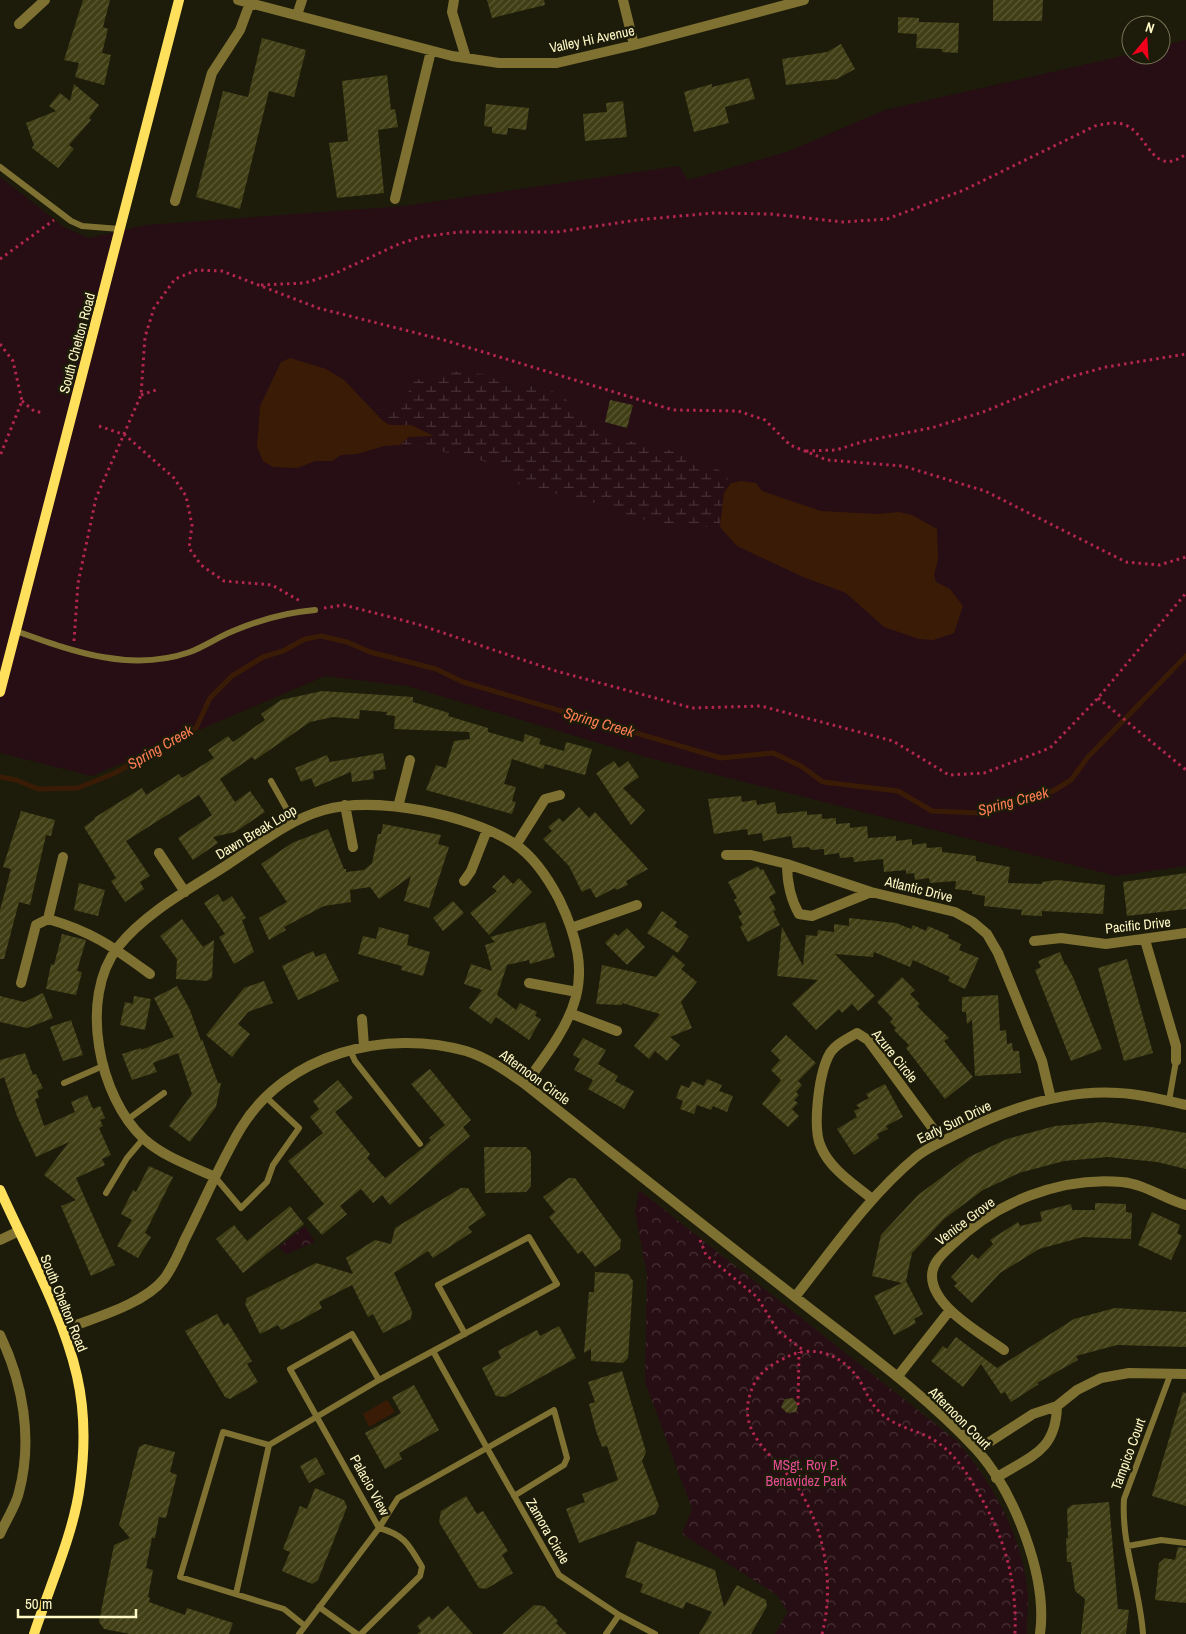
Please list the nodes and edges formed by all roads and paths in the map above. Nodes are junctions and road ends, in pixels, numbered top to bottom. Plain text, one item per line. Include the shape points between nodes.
1 (45, 0) edge
2 (179, 0) edge
3 (238, 0) edge
4 (302, 0) edge
5 (454, 0) edge
6 (623, 0) edge
7 (804, 0) edge
8 (250, 3) junction
9 (297, 15) junction
10 (19, 24) dead end
11 (634, 45) junction
12 (431, 51) junction
13 (466, 58) junction
14 (1186, 154) edge
15 (0, 167) edge
16 (395, 199) dead end
17 (175, 200) dead end
18 (60, 213) junction
19 (120, 229) junction
20 (0, 260) edge
21 (257, 285) junction
22 (0, 344) edge
23 (1186, 354) edge
24 (159, 389) dead end
25 (140, 395) junction
26 (22, 401) junction
27 (44, 413) dead end
28 (99, 426) dead end
29 (125, 434) junction
30 (804, 451) junction
31 (0, 456) edge
32 (1186, 557) edge
33 (1186, 594) edge
34 (315, 610) junction
35 (16, 631) junction
36 (73, 651) junction
37 (0, 692) edge
38 (1098, 698) junction
39 (410, 760) dead end
40 (1186, 770) edge
41 (270, 781) dead end
42 (560, 795) dead end
43 (345, 805) junction
44 (398, 807) junction
45 (294, 822) junction
46 (487, 830) junction
47 (516, 845) junction
48 (353, 847) dead end
49 (159, 853) dead end
50 (726, 855) dead end
51 (63, 857) dead end
52 (787, 864) junction
53 (464, 882) dead end
54 (185, 892) junction
55 (871, 892) junction
56 (637, 905) dead end
57 (48, 919) junction
58 (571, 928) junction
59 (1186, 933) edge
60 (1145, 940) junction
61 (1034, 941) dead end
62 (116, 949) junction
63 (150, 974) dead end
64 (22, 983) dead end
65 (529, 983) dead end
66 (577, 992) junction
67 (572, 1014) junction
68 (362, 1019) dead end
69 (617, 1031) dead end
70 (364, 1046) junction
71 (350, 1050) junction
72 (1176, 1061) joint
73 (103, 1066) junction
74 (64, 1083) dead end
75 (524, 1084) junction
76 (164, 1093) dead end
77 (267, 1098) junction
78 (1051, 1099) junction
79 (1169, 1101) junction
80 (1186, 1105) edge
81 (127, 1120) junction
82 (143, 1139) junction
83 (942, 1141) junction
84 (420, 1144) dead end
85 (216, 1177) junction
86 (0, 1190) edge
87 (106, 1193) dead end
88 (872, 1199) junction
89 (1186, 1205) edge
90 (18, 1231) junction
91 (699, 1237) dead end
92 (0, 1240) edge
93 (796, 1298) junction
94 (950, 1310) junction
95 (63, 1330) junction
96 (465, 1334) junction
97 (0, 1335) edge
98 (1004, 1350) dead end
99 (433, 1351) junction
100 (801, 1351) junction
101 (1171, 1373) junction
102 (1186, 1374) edge
103 (898, 1376) junction
104 (379, 1380) junction
105 (798, 1405) dead end
106 (1057, 1406) junction
107 (318, 1418) junction
108 (269, 1445) junction
109 (487, 1448) junction
110 (977, 1450) junction
111 (996, 1478) junction
112 (514, 1496) junction
113 (379, 1528) junction
114 (0, 1534) edge
115 (1186, 1544) edge
116 (1128, 1546) junction
117 (236, 1594) junction
118 (319, 1607) junction
119 (619, 1615) junction
120 (305, 1626) junction
121 (34, 1634) edge
122 (299, 1634) edge
123 (359, 1634) edge
124 (606, 1634) edge
125 (655, 1634) edge
126 (822, 1634) edge
127 (1015, 1634) edge
128 (1040, 1634) edge
129 (1143, 1634) edge

1 - 10 street
2 - 19 main road, South Chelton Road
3 - 8 street, Valley Hi Avenue
4 - 9 street
5 - 13 street via 452,12
6 - 11 street
7 - 11 street, Valley Hi Avenue
8 - 9 street, Valley Hi Avenue
8 - 17 street via 240,30 212,73
9 - 12 street, Valley Hi Avenue
11 - 13 street, Valley Hi Avenue via 557,63 499,63
12 - 13 street, Valley Hi Avenue
12 - 16 street
14 - 21 path via 1163,161 1152,155 1135,130 1124,124 1110,123 1095,126 964,190 887,219 843,222 771,214 713,213 557,232 459,232 421,237 305,283
15 - 18 lane
18 - 19 lane via 82,226
18 - 20 path
19 - 35 main road, South Chelton Road
21 - 25 path via 222,271 197,270 175,279 154,308 144,336
21 - 30 path via 318,308 444,340 673,410 738,411 765,420 790,445
22 - 26 path via 13,361
23 - 30 path via 1106,367 1066,378 983,412 931,428 836,450
24 - 25 path
25 - 29 path
26 - 27 path via 34,411
26 - 31 path
28 - 29 path
29 - 34 path via 174,478 186,496 192,525 189,548 201,565 224,581 272,586
29 - 36 path via 96,498 78,583
30 - 32 path via 827,460 904,466 985,491 1126,562 1159,565
33 - 38 path
34 - 36 lane via 279,616 237,629 190,652 147,662 86,656
34 - 38 path via 344,605 416,624 556,671 692,708 761,706 893,741 949,775 984,773 1050,748
35 - 36 lane
35 - 37 main road, South Chelton Road
38 - 40 path
39 - 44 street
41 - 45 lane
42 - 47 street via 545,799
43 - 44 street, Dawn Break Loop via 370,803
43 - 45 street, Dawn Break Loop
43 - 48 street
44 - 46 street, Dawn Break Loop via 434,813
45 - 54 street, Dawn Break Loop
46 - 47 street, Dawn Break Loop
46 - 53 street
47 - 58 street, Dawn Break Loop via 550,882
49 - 54 street
50 - 52 street, Atlantic Drive via 750,855
51 - 57 street
52 - 55 street, Atlantic Drive
52 - 55 street via 787,885 799,914 812,916
54 - 62 street, Dawn Break Loop via 140,924
55 - 78 street, Atlantic Drive via 955,912 987,934 998,953 1042,1061
56 - 58 street
57 - 62 street via 80,928
57 - 64 street via 36,925
58 - 66 street, Dawn Break Loop via 577,952
59 - 60 street, Pacific Drive
60 - 61 street, Pacific Drive via 1106,944 1061,938
60 - 72 street via 1176,1046
62 - 63 street
62 - 73 street, Dawn Break Loop via 104,973 97,1001 97,1030
65 - 66 street
66 - 67 street, Dawn Break Loop
67 - 69 street
67 - 75 street, Dawn Break Loop via 553,1047
68 - 70 street
70 - 71 street, Afternoon Circle
70 - 75 street, Afternoon Circle via 405,1043 466,1051 501,1067
71 - 77 street, Afternoon Circle via 306,1067 286,1079
71 - 84 lane
72 - 79 lane
73 - 74 lane
73 - 81 street, Dawn Break Loop via 116,1102
75 - 93 street, Afternoon Circle
76 - 81 lane
77 - 85 street, Afternoon Circle via 242,1127
77 - 85 lane via 299,1128 272,1165 267,1182 241,1208
78 - 79 street, Early Sun Drive via 1119,1093
78 - 83 street, Early Sun Drive via 1000,1115
79 - 80 street, Early Sun Drive
81 - 82 street, Dawn Break Loop
82 - 85 street, Dawn Break Loop via 162,1153
82 - 87 lane
83 - 88 street, Early Sun Drive via 917,1156
83 - 88 street, Azure Circle via 868,1040 858,1033 841,1042 828,1056 816,1125 821,1147 837,1169
85 - 95 street, Afternoon Circle via 163,1280 140,1299
86 - 90 main road, South Chelton Road
88 - 93 street, Early Sun Drive
89 - 94 street, Venice Grove via 1141,1186 1122,1182 1074,1184 1031,1195 994,1212 935,1261 934,1283 938,1296
90 - 92 street
90 - 95 main road, South Chelton Road
91 - 100 path via 706,1255 756,1297 778,1331
93 - 103 street, Afternoon Court
94 - 98 street, Venice Grove
94 - 103 street
95 - 121 main road, South Chelton Road via 82,1401 80,1486
96 - 96 lane via 557,1284 529,1237 438,1285
96 - 99 lane
97 - 114 street via 20,1386 24,1416 19,1494
99 - 104 lane
99 - 109 lane
100 - 105 path
100 - 126 path via 768,1368 755,1382 748,1402 748,1421 754,1436 789,1475 814,1516 822,1546 829,1599
100 - 127 path via 830,1355 845,1364 873,1406 883,1415 894,1424 936,1441 963,1467 996,1523 1006,1550 1013,1588
101 - 102 street
101 - 106 street via 1130,1373 1101,1378 1077,1390
101 - 116 lane, Tampico Court via 1124,1499 1123,1521
103 - 110 street, Afternoon Court
104 - 107 lane
104 - 107 lane, Palacio View via 352,1334 290,1369
106 - 110 street via 1033,1414
106 - 111 street via 1057,1424 1047,1446
107 - 108 lane
107 - 113 lane, Palacio View
108 - 117 lane
108 - 117 lane via 223,1432 180,1577
109 - 112 lane, Zamora Circle
109 - 112 lane, Zamora Circle via 554,1410 566,1458 564,1465
109 - 113 lane via 398,1498
110 - 111 street, Afternoon Court
111 - 128 street, Afternoon Court via 1014,1506 1027,1538 1040,1600
112 - 119 lane, Zamora Circle via 559,1575
113 - 118 lane, Palacio View
113 - 123 lane via 395,1532 406,1541 422,1567 420,1576
115 - 116 lane via 1161,1540
116 - 129 lane, Tampico Court
117 - 120 lane via 284,1610
118 - 120 lane, Palacio View
118 - 123 lane
119 - 124 lane
119 - 125 lane, Zamora Circle
120 - 122 lane, Palacio View

